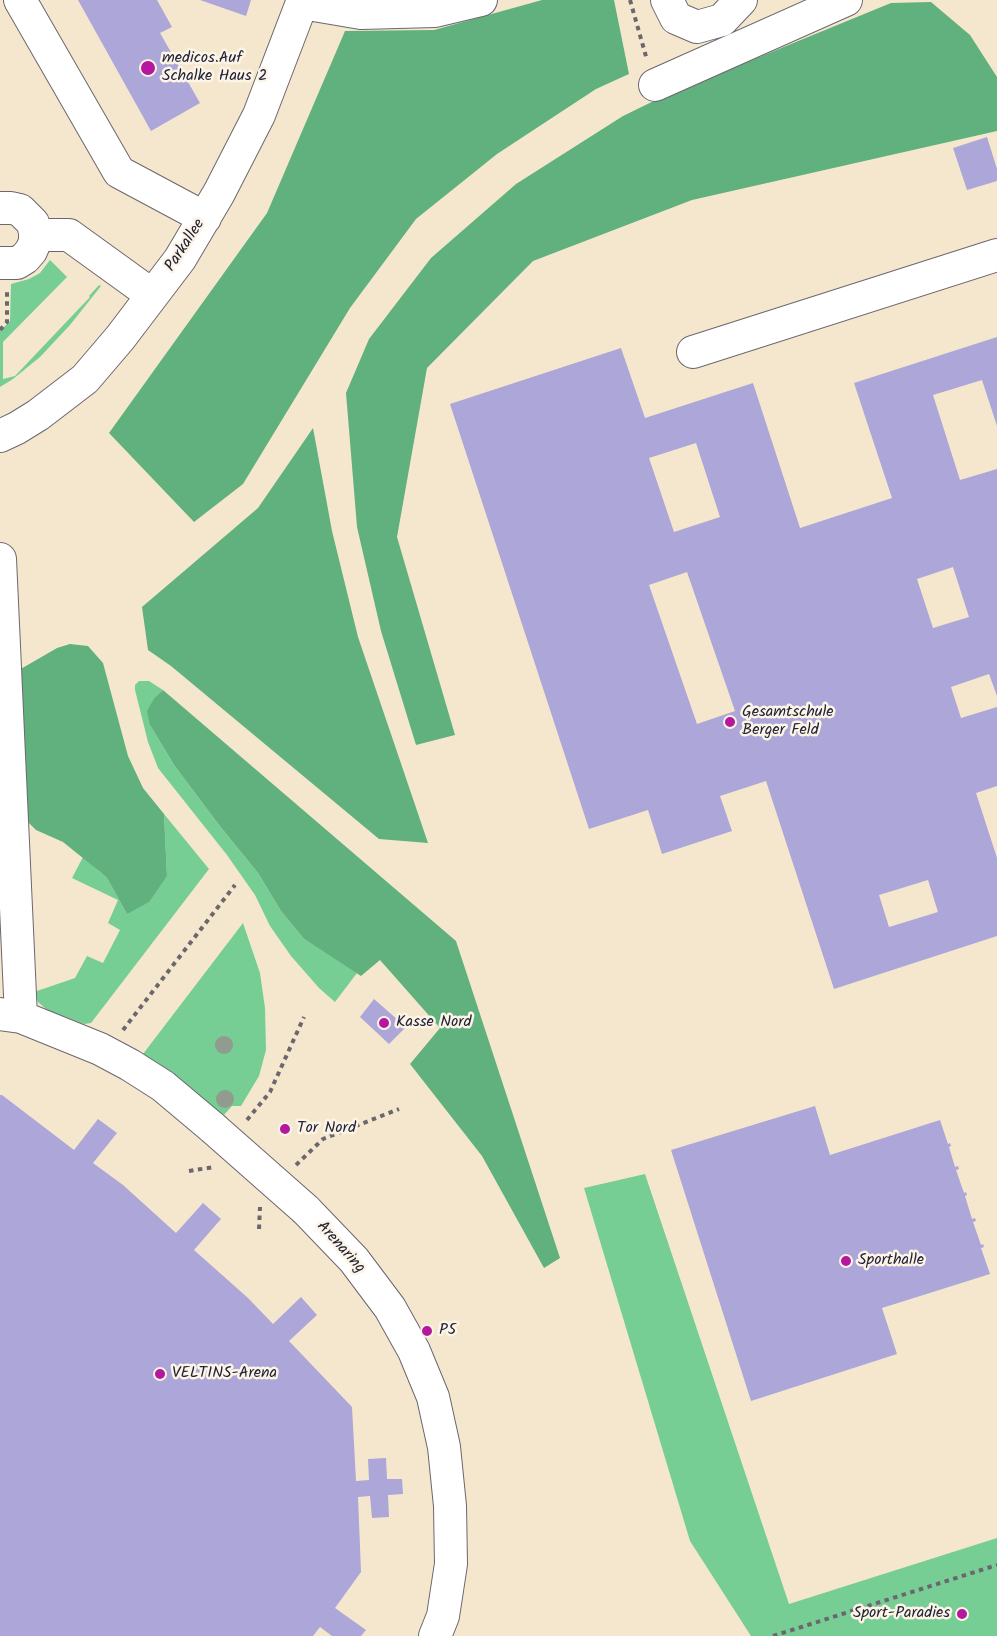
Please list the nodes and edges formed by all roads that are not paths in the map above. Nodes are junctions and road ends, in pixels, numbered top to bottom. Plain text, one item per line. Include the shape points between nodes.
1 (20, 0) edge
2 (481, 0) edge
3 (667, 0) edge
4 (741, 0) edge
5 (846, 0) edge
6 (303, 1) edge
7 (69, 44) dead end
8 (655, 86) road end
9 (119, 172) junction
10 (0, 208) edge
11 (205, 218) junction
12 (35, 235) junction
13 (997, 255) edge
14 (4, 263) edge
15 (152, 295) junction
16 (693, 352) dead end
17 (0, 436) edge
18 (0, 559) edge
19 (11, 1016) edge
20 (435, 1636) edge

1 - 9 street
2 - 6 street, Parkallee via 435,11 361,13
3 - 4 street via 676,18 697,27 722,20
5 - 8 street
6 - 11 street, Parkallee via 259,115
7 - 9 street via 117,136
9 - 11 street
10 - 12 street via 20,210 33,223
11 - 15 street, Parkallee
12 - 14 street via 25,258
12 - 15 street via 69,235
13 - 16 street
15 - 17 street, Parkallee via 85,379 38,415
18 - 19 street via 8,730
19 - 20 street, Arenaring, bridge via 100,1049 164,1086 306,1210 354,1260 390,1308 433,1397 444,1447 451,1552 443,1616

